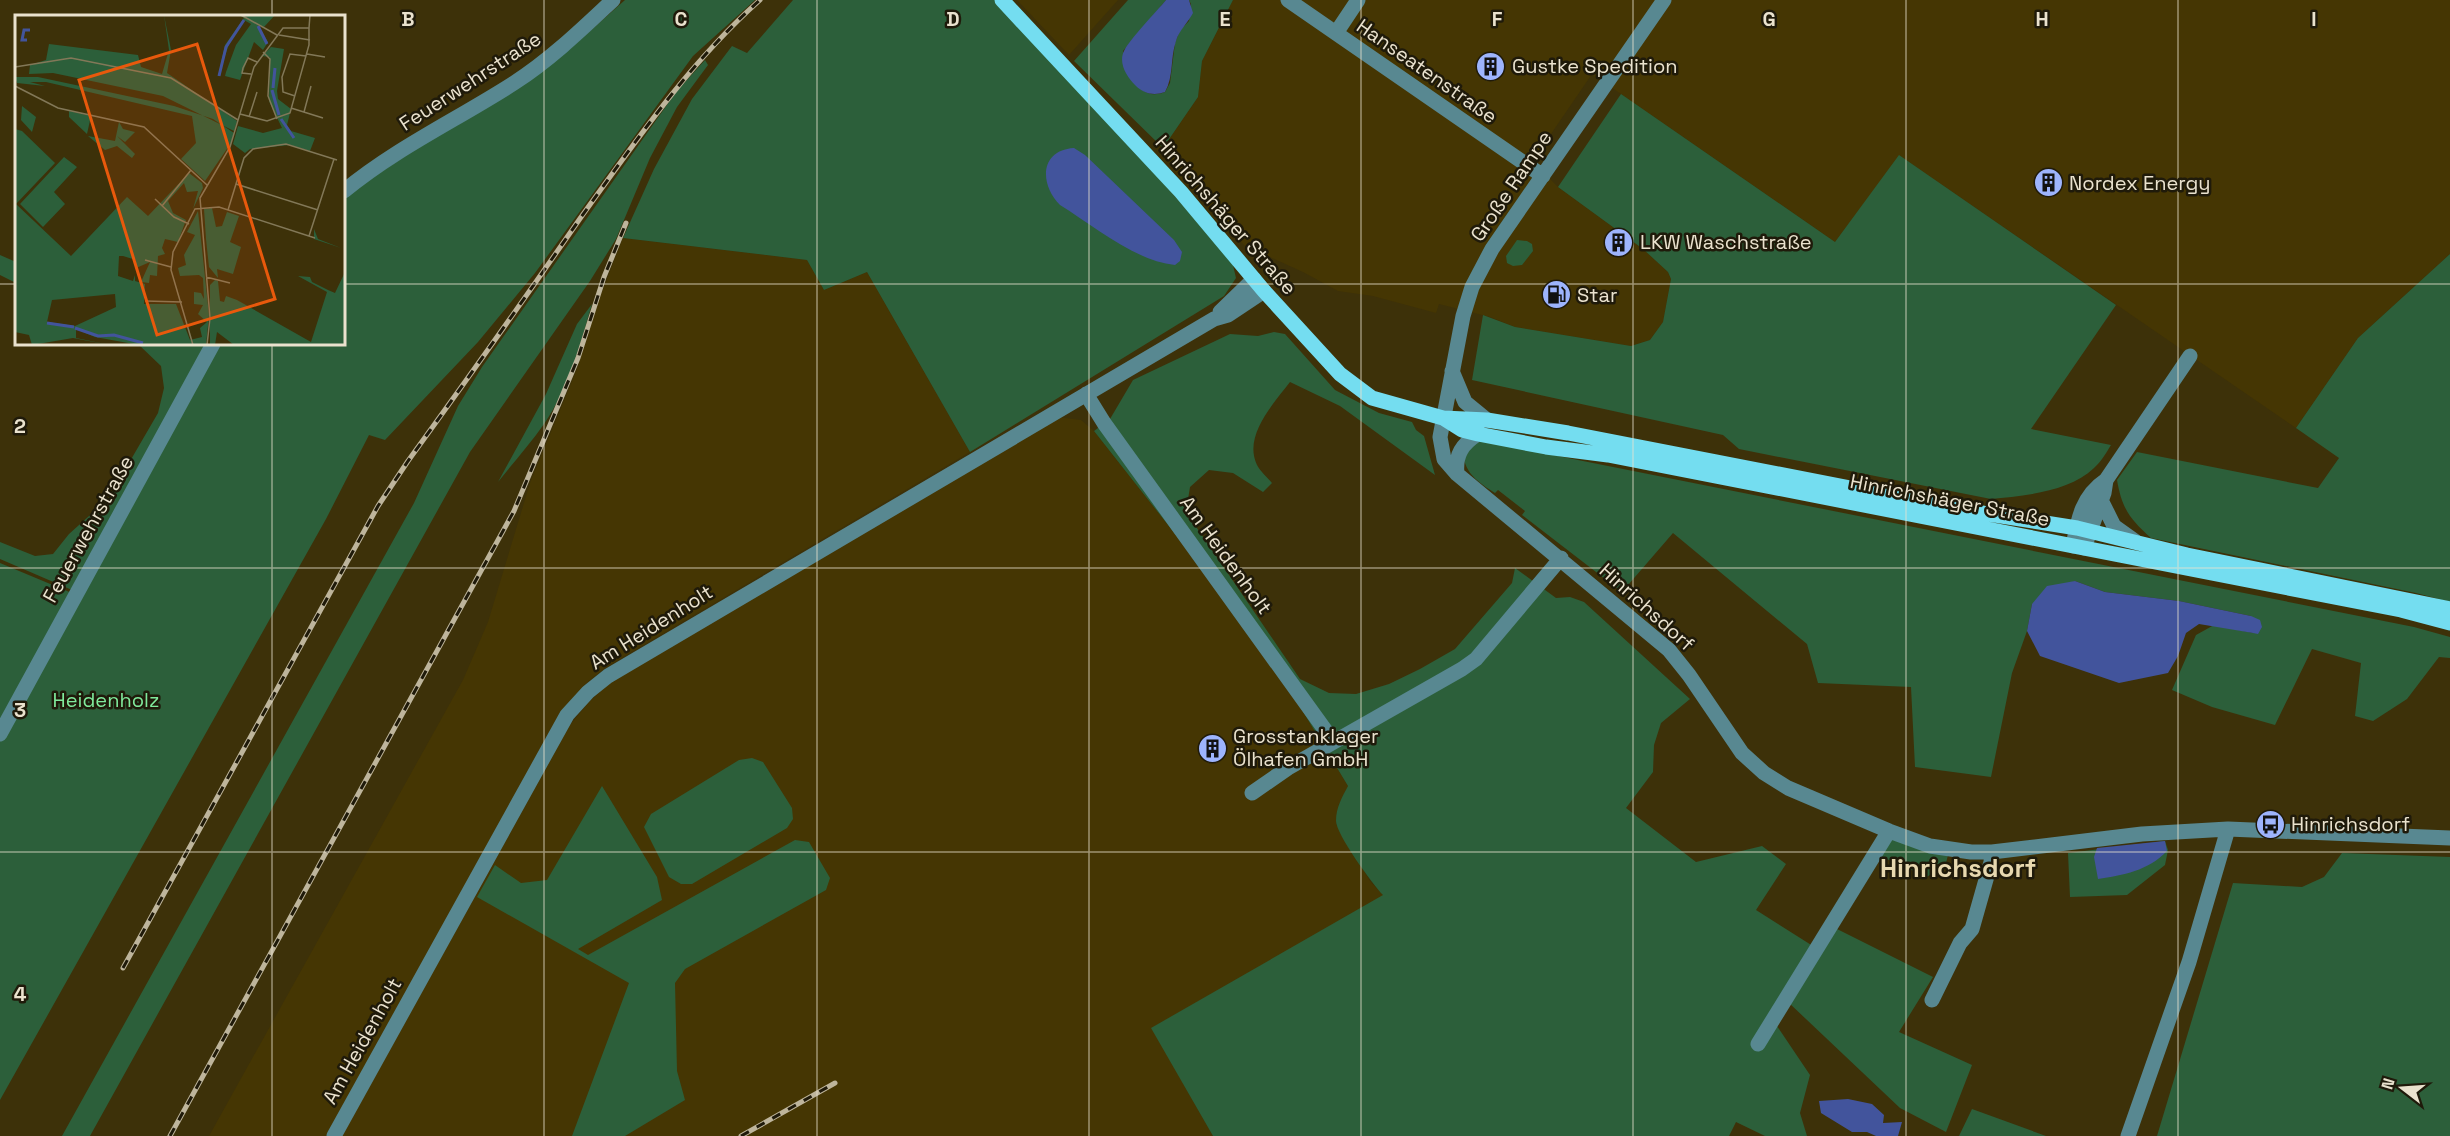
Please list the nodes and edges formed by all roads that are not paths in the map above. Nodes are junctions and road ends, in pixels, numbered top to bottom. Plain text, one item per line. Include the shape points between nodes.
1 (613, 0) edge
2 (1002, 0) edge
3 (1288, 0) edge
4 (1358, 0) edge
5 (1664, 0) edge
6 (1336, 33) junction
7 (1543, 176) junction
8 (345, 190) edge
9 (1259, 285) junction
10 (212, 345) edge
11 (2190, 356) dead end
12 (1452, 371) junction
13 (1086, 394) junction
14 (1443, 418) junction
15 (1487, 420) junction
16 (1478, 434) junction
17 (1458, 474) junction
18 (2106, 480) junction
19 (2101, 500) junction
20 (2083, 529) junction
21 (2135, 541) junction
22 (2078, 547) junction
23 (1561, 558) junction
24 (2450, 609) edge
25 (2450, 623) edge
26 (0, 734) edge
27 (1333, 741) junction
28 (1250, 790) dead end
29 (2228, 829) junction
30 (1889, 831) junction
31 (2450, 838) edge
32 (1992, 852) junction
33 (1932, 1000) dead end
34 (1758, 1044) dead end
35 (334, 1136) edge
36 (2128, 1136) edge

1 - 8 street, Feuerwehrstraße via 568,42 516,82 372,168
2 - 9 main road, Hinrichshäger Straße via 1181,192
3 - 6 street, Hanseatenstraße
4 - 6 street
5 - 7 street, Große Rampe
6 - 7 street, Hanseatenstraße
7 - 12 street, Große Rampe via 1479,271 1463,316
9 - 13 street, Am Heidenholt via 1214,319
9 - 14 main road, Hinrichshäger Straße via 1355,387 1385,403
10 - 26 street, Feuerwehrstraße
11 - 18 street
12 - 14 street, Große Rampe
12 - 15 street via 1465,402
13 - 27 street, Am Heidenholt
13 - 35 street, Am Heidenholt via 618,670 588,692 567,715
14 - 15 main road, Hinrichshäger Straße
14 - 16 main road, Hinrichshäger Straße via 1462,430
14 - 17 street, Hinrichsdorf via 1444,459
15 - 20 main road, Hinrichshäger Straße
16 - 17 street via 1460,450
16 - 22 main road, Hinrichshäger Straße via 1620,457
17 - 23 street, Hinrichsdorf
18 - 19 street
18 - 20 street via 2084,504
19 - 20 street
19 - 21 street via 2114,526
20 - 21 main road, Hinrichshäger Straße
20 - 22 street
21 - 24 main road, Hinrichshäger Straße
22 - 25 main road, Hinrichshäger Straße
23 - 27 street via 1476,659
23 - 30 street, Hinrichsdorf via 1669,651 1742,753 1764,774
27 - 28 street
29 - 31 street, Hinrichsdorf
29 - 32 street, Hinrichsdorf via 2142,834
29 - 36 street via 2189,962
30 - 32 street, Hinrichsdorf via 1930,846
30 - 34 street
32 - 33 street via 1972,929 1960,943

